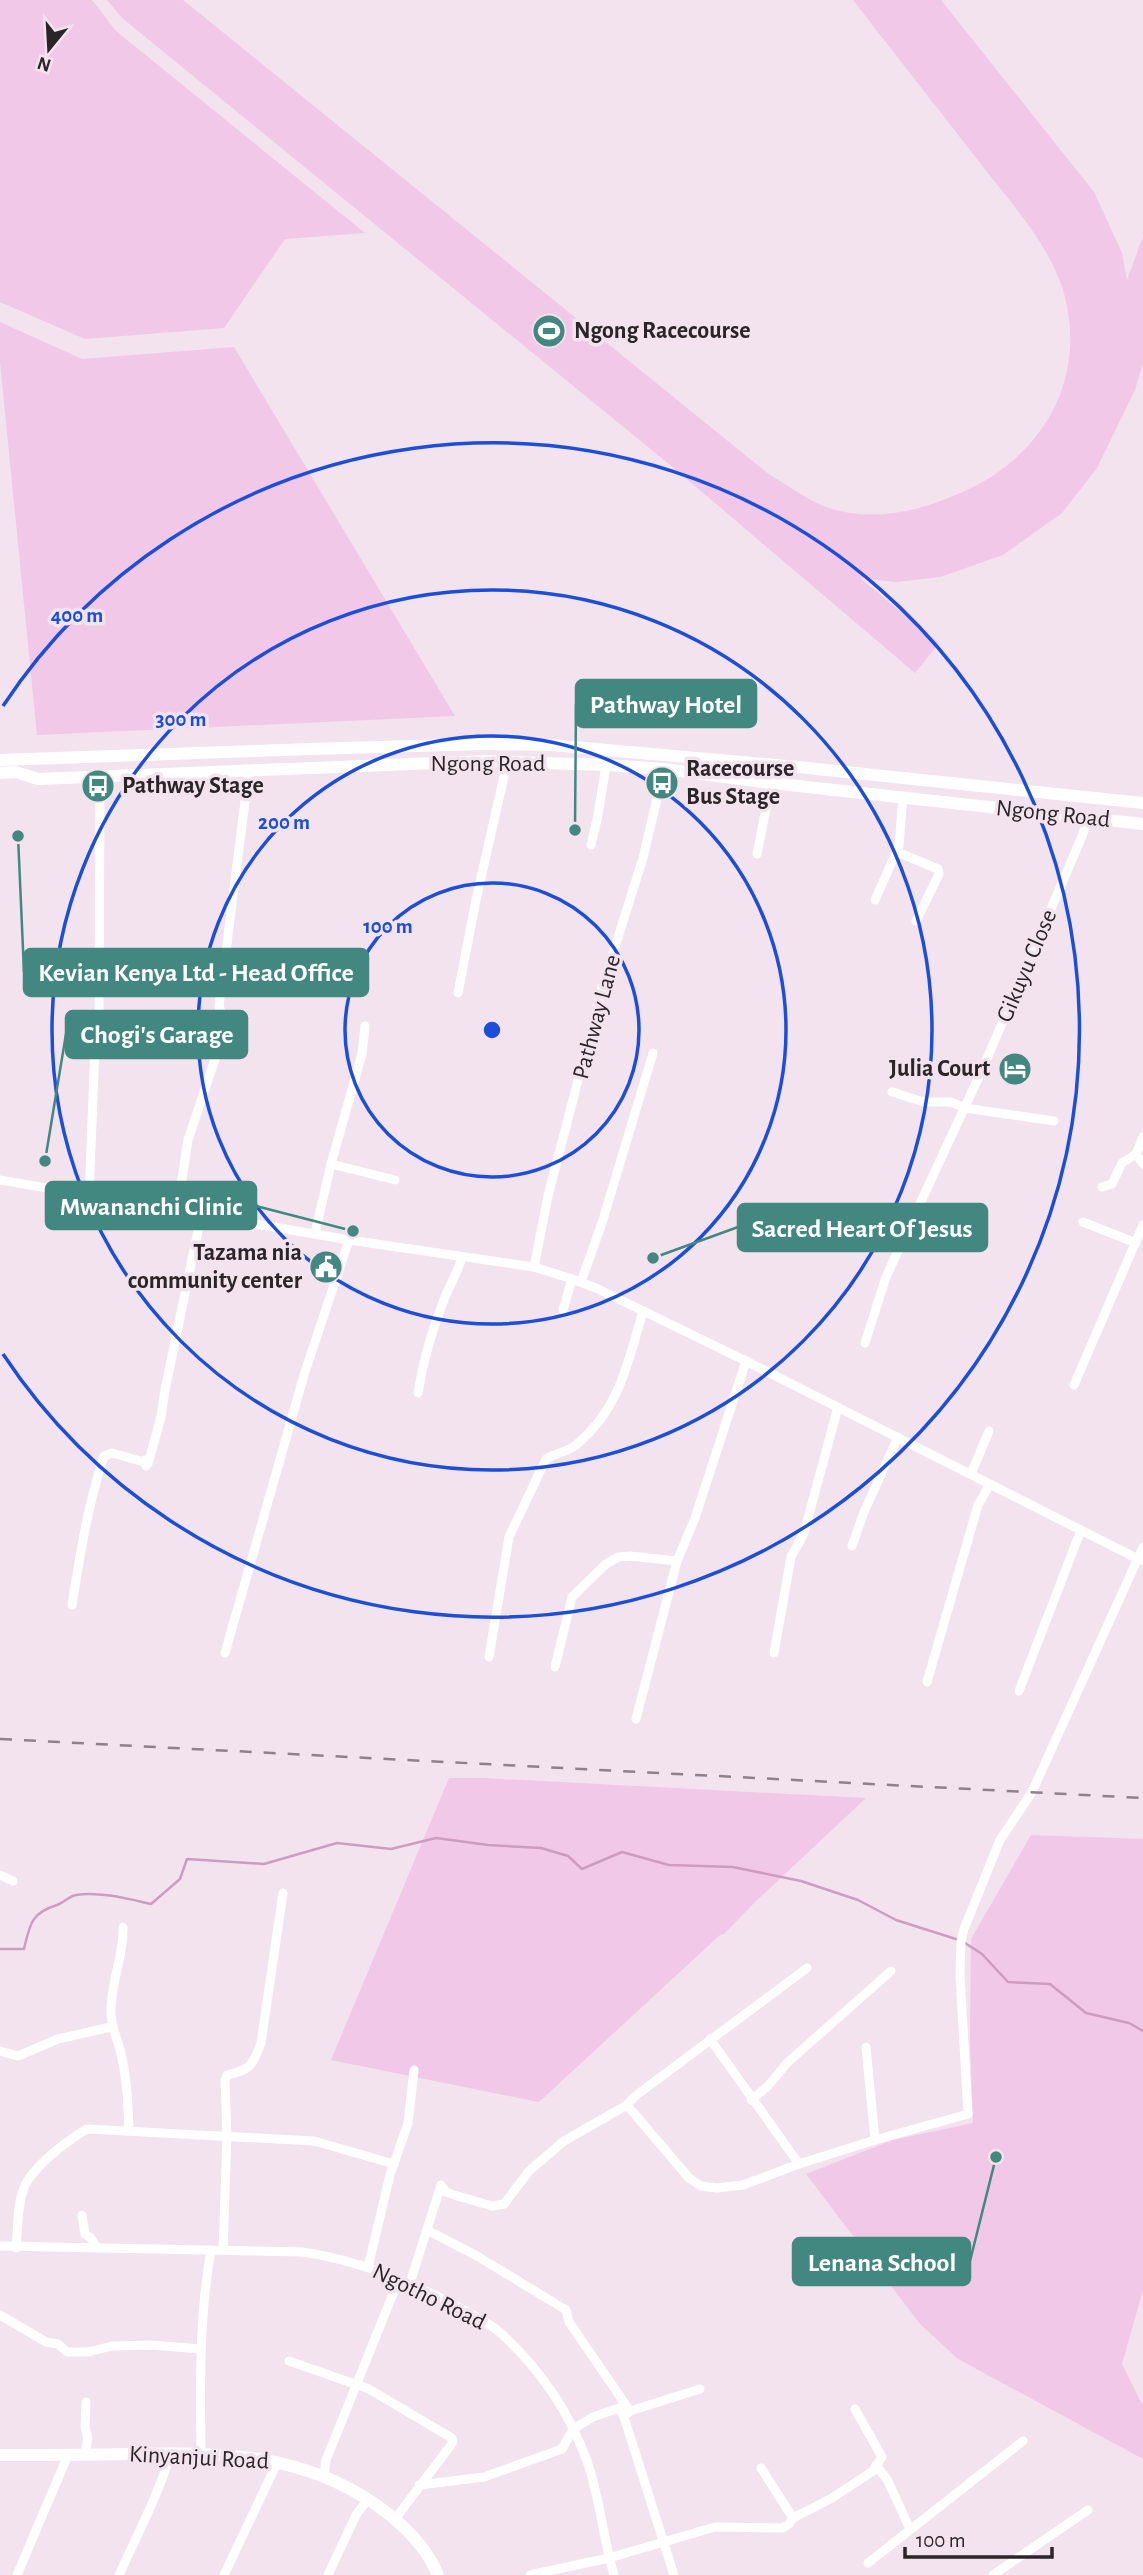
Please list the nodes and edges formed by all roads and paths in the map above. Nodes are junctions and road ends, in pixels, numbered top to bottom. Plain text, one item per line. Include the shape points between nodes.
1 (0, 760) edge
2 (508, 763) junction
3 (606, 765) junction
4 (664, 769) junction
5 (249, 770) junction
6 (0, 773) edge
7 (100, 777) junction
8 (771, 783) junction
9 (903, 796) junction
10 (1143, 803) edge
11 (1087, 819) junction
12 (1143, 824) edge
13 (591, 845) dead end
14 (897, 852) junction
15 (757, 854) dead end
16 (876, 900) dead end
17 (916, 921) dead end
18 (458, 993) dead end
19 (365, 1026) dead end
20 (653, 1053) dead end
21 (892, 1092) dead end
22 (965, 1108) junction
23 (1054, 1121) dead end
24 (1143, 1136) edge
25 (1136, 1154) junction
26 (331, 1164) junction
27 (1143, 1164) edge
28 (0, 1180) edge
29 (396, 1180) dead end
30 (1102, 1187) dead end
31 (89, 1197) junction
32 (177, 1211) junction
33 (201, 1216) junction
34 (1083, 1222) dead end
35 (1143, 1224) edge
36 (315, 1233) junction
37 (349, 1240) junction
38 (1136, 1243) junction
39 (462, 1257) junction
40 (534, 1267) junction
41 (577, 1280) junction
42 (563, 1310) dead end
43 (643, 1311) junction
44 (865, 1343) dead end
45 (746, 1361) junction
46 (1074, 1385) dead end
47 (418, 1393) dead end
48 (838, 1407) junction
49 (989, 1431) dead end
50 (898, 1437) junction
51 (971, 1474) junction
52 (990, 1484) junction
53 (1082, 1530) junction
54 (852, 1546) dead end
55 (1143, 1547) edge
56 (1140, 1559) edge
57 (677, 1561) junction
58 (72, 1605) dead end
59 (225, 1653) dead end
60 (774, 1653) dead end
61 (489, 1657) dead end
62 (555, 1667) dead end
63 (927, 1682) dead end
64 (1019, 1691) dead end
65 (636, 1719) dead end
66 (0, 1875) edge
67 (13, 1881) dead end
68 (283, 1893) dead end
69 (123, 1927) dead end
70 (807, 1968) dead end
71 (891, 1971) dead end
72 (111, 2027) junction
73 (710, 2039) junction
74 (866, 2047) dead end
75 (0, 2051) edge
76 (414, 2070) dead end
77 (751, 2100) junction
78 (627, 2105) junction
79 (129, 2130) junction
80 (227, 2137) junction
81 (875, 2140) junction
82 (394, 2164) junction
83 (799, 2164) junction
84 (82, 2215) dead end
85 (427, 2230) junction
86 (0, 2246) edge
87 (16, 2248) junction
88 (97, 2248) junction
89 (211, 2250) junction
90 (223, 2250) junction
91 (368, 2267) junction
92 (399, 2279) junction
93 (410, 2283) junction
94 (0, 2315) edge
95 (200, 2349) junction
96 (289, 2361) dead end
97 (356, 2386) junction
98 (700, 2389) dead end
99 (86, 2402) dead end
100 (855, 2409) dead end
101 (627, 2414) junction
102 (573, 2429) junction
103 (1023, 2441) dead end
104 (172, 2453) junction
105 (201, 2454) junction
106 (0, 2455) edge
107 (68, 2455) junction
108 (84, 2455) junction
109 (278, 2461) junction
110 (876, 2465) junction
111 (761, 2468) dead end
112 (324, 2476) junction
113 (419, 2485) junction
114 (368, 2499) junction
115 (1087, 2510) dead end
116 (793, 2518) junction
117 (396, 2519) junction
118 (910, 2529) junction
119 (662, 2542) junction
120 (609, 2558) junction
121 (868, 2563) dead end
122 (17, 2575) edge
123 (119, 2575) edge
124 (224, 2575) edge
125 (328, 2575) edge
126 (438, 2575) edge
127 (530, 2575) edge
128 (614, 2575) edge
129 (674, 2575) edge
130 (993, 2575) edge

1 - 10 main road, Ngong Road via 551,745
2 - 3 main road, Ngong Road
2 - 5 main road, Ngong Road
2 - 18 street
3 - 4 main road, Ngong Road
3 - 13 street
4 - 8 main road, Ngong Road
4 - 40 street, Pathway Lane via 625,922 602,988
5 - 7 main road, Ngong Road
5 - 32 street via 219,1006 226,1026 188,1140
6 - 7 main road, Ngong Road via 38,779
7 - 31 street via 99,1027
8 - 9 main road, Ngong Road
8 - 15 street
9 - 11 main road, Ngong Road
9 - 14 street
11 - 12 main road, Ngong Road
11 - 22 street, Gikuyu Close
14 - 16 street
14 - 17 street via 938,869
19 - 26 street via 362,1054
20 - 41 street via 602,1223
21 - 22 street
22 - 23 street
22 - 44 street, Gikuyu Close via 886,1277
24 - 25 street
25 - 27 street
25 - 30 street via 1121,1166 1112,1184
26 - 29 street
26 - 36 street
28 - 31 street
31 - 32 street
32 - 33 street
33 - 36 street
33 - 58 street via 162,1417 149,1460 146,1466 145,1460 112,1453 99,1465
34 - 38 street
35 - 38 street
36 - 37 street
37 - 39 street
37 - 59 street via 304,1375
38 - 46 street
39 - 40 street
39 - 47 street via 444,1300
40 - 41 street
41 - 42 street
41 - 43 street
43 - 45 street
43 - 61 street via 613,1403 577,1444 546,1459 517,1518 507,1546
45 - 48 street
45 - 57 street
48 - 50 street
48 - 60 street via 804,1532 790,1557
49 - 51 street
50 - 51 street
50 - 54 street
51 - 52 street
52 - 53 street
52 - 63 street via 978,1505
53 - 56 street
53 - 64 street
55 - 56 street
56 - 81 street via 1031,1792 1000,1840 964,1929 960,1975 968,2114
57 - 62 street via 630,1556 606,1564 572,1597
57 - 65 street
66 - 67 street
68 - 80 street via 261,2043 245,2071 227,2076 225,2081
69 - 72 street
70 - 73 street
71 - 77 street
72 - 75 street via 58,2039 18,2056
72 - 79 street via 128,2087
73 - 77 street
73 - 78 street
74 - 81 street
76 - 82 street via 408,2123
77 - 83 street
78 - 83 street via 701,2186 743,2185
78 - 85 street via 565,2141 529,2171 504,2204 492,2206 451,2194 440,2185
79 - 80 street
79 - 87 street via 87,2129 40,2166 24,2187
80 - 82 street via 314,2141
80 - 90 street
81 - 83 street
82 - 91 street
84 - 88 street via 85,2234
85 - 93 street
85 - 101 street via 566,2311
86 - 87 street, Ngotho Road
87 - 88 street, Ngotho Road
88 - 89 street, Ngotho Road
89 - 90 street, Ngotho Road
89 - 95 street
90 - 91 street, Ngotho Road via 302,2252
91 - 92 street, Ngotho Road
92 - 93 street, Ngotho Road
92 - 97 street
93 - 102 street, Ngotho Road via 505,2336 547,2383
94 - 95 street via 67,2352 152,2345
95 - 105 street
96 - 97 street
97 - 112 street
97 - 113 street via 395,2403 452,2438
98 - 101 street
99 - 108 street
100 - 110 street via 882,2456
101 - 102 street via 619,2408
101 - 119 street
102 - 113 street via 562,2449 484,2477
102 - 120 street, Ngotho Road via 594,2483
103 - 118 street
104 - 105 main road, Kinyanjui Road
104 - 108 main road, Kinyanjui Road
104 - 123 street
105 - 109 main road, Kinyanjui Road
106 - 107 main road, Kinyanjui Road
107 - 108 main road, Kinyanjui Road
107 - 122 street
109 - 112 main road, Kinyanjui Road
109 - 124 street
110 - 116 street via 832,2498
110 - 118 street
111 - 116 street
112 - 114 main road, Kinyanjui Road
113 - 117 street
114 - 117 main road, Kinyanjui Road
114 - 125 street
115 - 130 street
116 - 119 street via 783,2529 715,2527
117 - 126 main road, Kinyanjui Road via 417,2541
118 - 121 street
119 - 120 street
119 - 129 street
120 - 127 street
120 - 128 street, Ngotho Road

